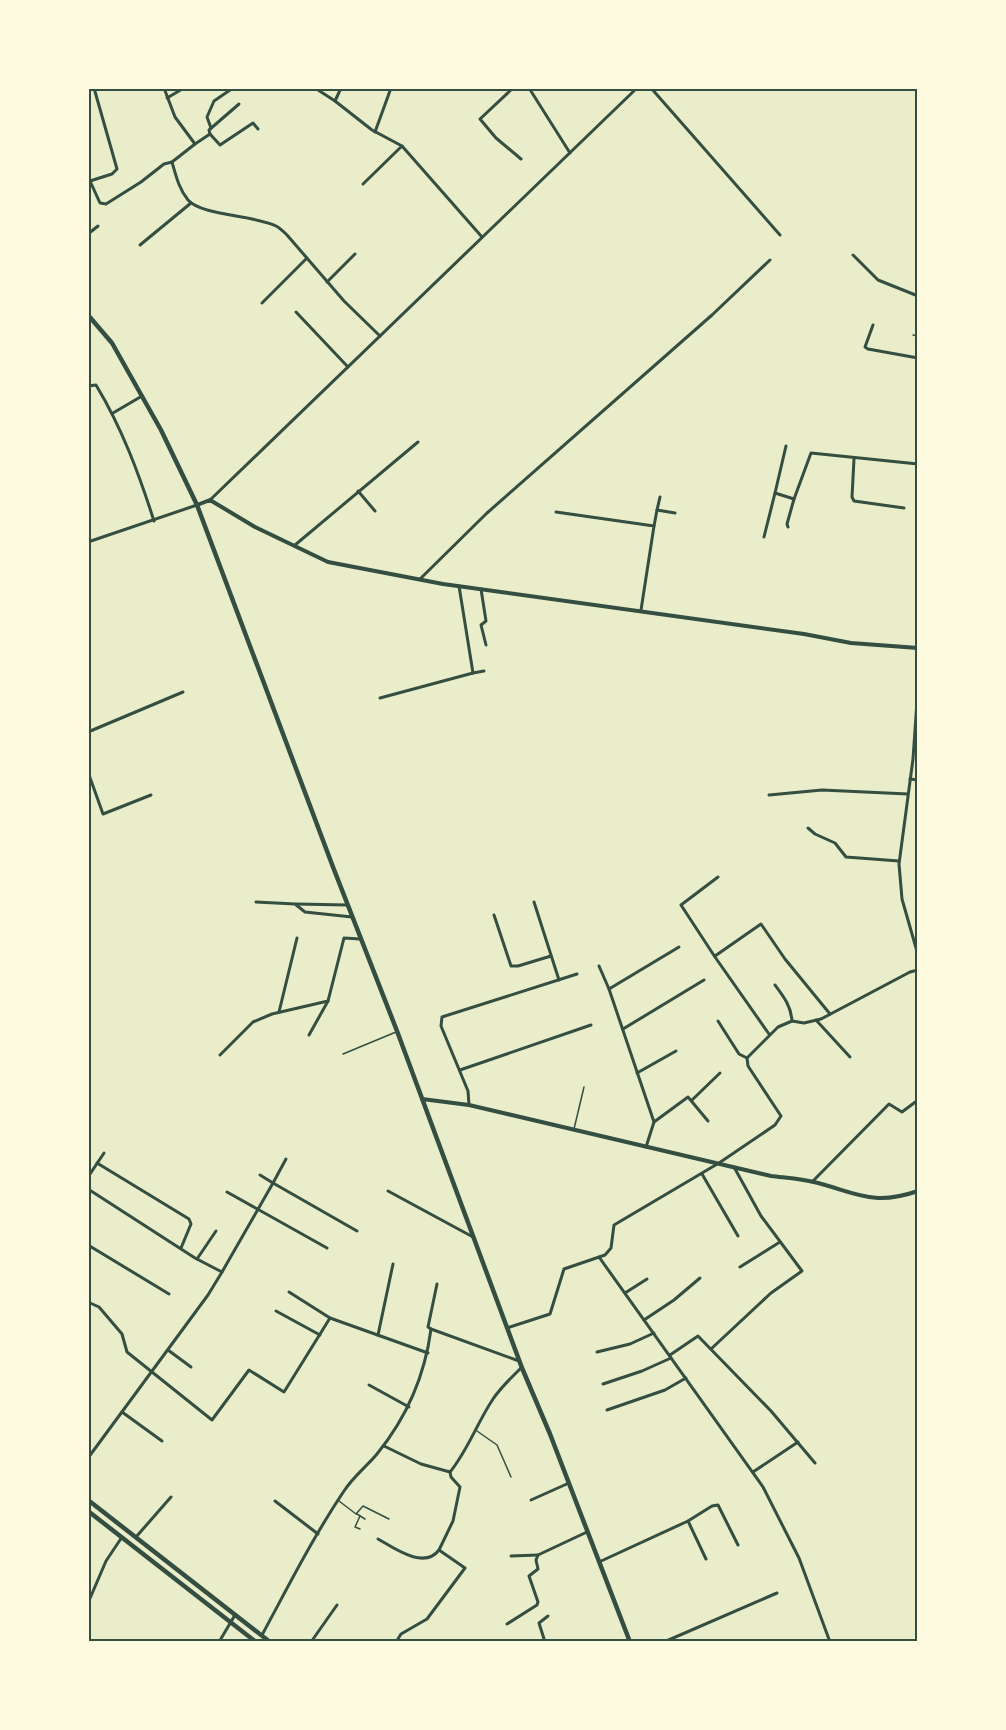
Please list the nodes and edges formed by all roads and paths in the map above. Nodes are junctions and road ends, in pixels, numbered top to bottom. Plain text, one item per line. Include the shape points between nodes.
1 (94, 88) edge
2 (164, 88) edge
3 (184, 88) edge
4 (233, 88) edge
5 (315, 88) edge
6 (341, 88) edge
7 (391, 88) edge
8 (513, 88) edge
9 (529, 88) edge
10 (637, 88) edge
11 (651, 88) edge
12 (167, 98) junction
13 (335, 101) junction
14 (239, 104) dead end
15 (211, 128) junction
16 (258, 129) dead end
17 (375, 132) junction
18 (210, 134) junction
19 (195, 144) junction
20 (402, 146) junction
21 (570, 153) junction
22 (521, 159) dead end
23 (172, 162) junction
24 (89, 181) edge
25 (363, 184) dead end
26 (191, 203) junction
27 (98, 226) dead end
28 (88, 234) edge
29 (780, 235) dead end
30 (482, 238) junction
31 (140, 245) dead end
32 (355, 254) dead end
33 (853, 255) dead end
34 (307, 258) junction
35 (770, 260) dead end
36 (327, 282) junction
37 (918, 296) edge
38 (262, 303) dead end
39 (296, 312) dead end
40 (88, 315) edge
41 (873, 325) dead end
42 (913, 335) dead end
43 (380, 336) junction
44 (918, 336) edge
45 (918, 358) edge
46 (348, 367) junction
47 (88, 386) edge
48 (142, 396) junction
49 (113, 413) junction
50 (418, 442) dead end
51 (786, 446) dead end
52 (855, 459) junction
53 (918, 464) edge
54 (358, 491) junction
55 (775, 493) junction
56 (660, 497) dead end
57 (794, 499) junction
58 (210, 500) junction
59 (197, 505) junction
60 (904, 508) dead end
61 (657, 510) junction
62 (375, 511) dead end
63 (556, 512) dead end
64 (675, 513) dead end
65 (154, 521) junction
66 (654, 526) junction
67 (788, 527) dead end
68 (764, 537) dead end
69 (89, 542) edge
70 (294, 547) junction
71 (420, 579) junction
72 (459, 586) junction
73 (481, 589) junction
74 (641, 610) junction
75 (486, 645) dead end
76 (918, 648) edge
77 (484, 671) dead end
78 (473, 673) junction
79 (918, 686) edge
80 (183, 692) dead end
81 (380, 698) dead end
82 (88, 732) edge
83 (915, 763) edge
84 (88, 772) edge
85 (910, 779) junction
86 (918, 780) edge
87 (908, 794) junction
88 (151, 795) dead end
89 (769, 795) dead end
90 (808, 828) dead end
91 (899, 861) junction
92 (718, 877) dead end
93 (256, 902) dead end
94 (534, 902) dead end
95 (295, 904) junction
96 (348, 904) junction
97 (494, 915) dead end
98 (354, 917) junction
99 (297, 938) dead end
100 (362, 939) junction
101 (679, 946) dead end
102 (918, 954) edge
103 (551, 956) junction
104 (715, 957) junction
105 (599, 966) dead end
106 (918, 970) edge
107 (577, 974) dead end
108 (559, 980) junction
109 (704, 980) dead end
110 (775, 985) dead end
111 (609, 989) junction
112 (328, 1001) junction
113 (279, 1012) junction
114 (830, 1014) junction
115 (816, 1020) junction
116 (718, 1021) dead end
117 (792, 1022) junction
118 (591, 1025) dead end
119 (623, 1029) junction
120 (397, 1031) junction
121 (769, 1034) junction
122 (309, 1035) dead end
123 (676, 1051) dead end
124 (344, 1054) dead end
125 (220, 1055) dead end
126 (850, 1057) dead end
127 (747, 1058) junction
128 (460, 1070) junction
129 (637, 1073) junction
130 (720, 1073) dead end
131 (584, 1087) dead end
132 (422, 1099) junction
133 (692, 1100) junction
134 (918, 1100) edge
135 (470, 1105) junction
136 (708, 1121) dead end
137 (654, 1122) junction
138 (574, 1130) junction
139 (646, 1147) junction
140 (104, 1153) dead end
141 (286, 1159) dead end
142 (97, 1163) junction
143 (719, 1163) junction
144 (734, 1167) junction
145 (702, 1173) junction
146 (260, 1175) dead end
147 (88, 1177) edge
148 (812, 1182) junction
149 (273, 1183) junction
150 (88, 1189) edge
151 (227, 1191) dead end
152 (388, 1191) dead end
153 (918, 1191) edge
154 (258, 1209) junction
155 (216, 1231) dead end
156 (357, 1231) dead end
157 (738, 1236) dead end
158 (473, 1237) junction
159 (780, 1242) junction
160 (88, 1245) edge
161 (181, 1248) junction
162 (327, 1248) dead end
163 (599, 1257) junction
164 (197, 1259) junction
165 (393, 1264) dead end
166 (740, 1267) dead end
167 (222, 1272) junction
168 (700, 1278) dead end
169 (647, 1279) dead end
170 (436, 1284) dead end
171 (289, 1292) dead end
172 (625, 1293) junction
173 (169, 1294) dead end
174 (88, 1302) edge
175 (276, 1311) dead end
176 (330, 1318) junction
177 (644, 1320) junction
178 (507, 1328) junction
179 (431, 1329) junction
180 (654, 1334) junction
181 (320, 1335) junction
182 (378, 1335) junction
183 (711, 1349) junction
184 (168, 1350) junction
185 (597, 1352) dead end
186 (428, 1353) junction
187 (670, 1357) junction
188 (519, 1361) junction
189 (191, 1367) dead end
190 (522, 1368) junction
191 (152, 1373) junction
192 (686, 1378) junction
193 (603, 1384) dead end
194 (369, 1385) dead end
195 (409, 1407) junction
196 (607, 1410) dead end
197 (122, 1412) junction
198 (476, 1430) junction
199 (162, 1441) dead end
200 (798, 1442) junction
201 (384, 1446) junction
202 (88, 1458) edge
203 (815, 1463) dead end
204 (450, 1472) junction
205 (753, 1472) junction
206 (511, 1477) dead end
207 (569, 1483) junction
208 (171, 1497) dead end
209 (88, 1500) edge
210 (531, 1500) dead end
211 (275, 1501) dead end
212 (338, 1501) junction
213 (88, 1511) edge
214 (356, 1514) junction
215 (360, 1516) junction
216 (365, 1519) dead end
217 (389, 1519) dead end
218 (688, 1521) junction
219 (360, 1529) dead end
220 (587, 1532) junction
221 (318, 1534) junction
222 (122, 1537) junction
223 (136, 1537) junction
224 (378, 1539) dead end
225 (738, 1545) dead end
226 (439, 1550) junction
227 (538, 1555) junction
228 (511, 1556) dead end
229 (706, 1558) dead end
230 (469, 1562) dead end
231 (599, 1562) junction
232 (465, 1568) junction
233 (777, 1593) dead end
234 (88, 1604) edge
235 (337, 1605) dead end
236 (236, 1614) junction
237 (548, 1616) dead end
238 (231, 1622) junction
239 (507, 1624) dead end
240 (262, 1635) junction
241 (219, 1641) edge
242 (257, 1641) edge
243 (270, 1641) edge
244 (311, 1641) edge
245 (396, 1641) edge
246 (545, 1641) edge
247 (630, 1641) edge
248 (664, 1641) edge
249 (830, 1641) edge

1 - 24 street via 117,169
2 - 12 street
3 - 12 street
4 - 15 street via 213,103 207,117
5 - 13 street
6 - 13 street
7 - 17 street
8 - 22 street via 480,119
9 - 21 street
10 - 21 street
11 - 29 street
12 - 19 street via 175,117
13 - 17 street
14 - 15 street
15 - 18 street
16 - 18 street via 253,123 220,145
17 - 20 street
18 - 19 street
19 - 23 street
20 - 25 street
20 - 30 street
21 - 30 street
23 - 24 street via 106,204 99,203
23 - 26 street via 179,187
26 - 31 street
26 - 34 street via 277,226
27 - 28 street
30 - 43 street
32 - 36 street
33 - 37 street via 878,280
34 - 36 street
34 - 38 street
35 - 71 street via 487,513
36 - 43 street
39 - 46 street
40 - 48 main road via 112,343
41 - 45 street via 865,347
42 - 44 lane
43 - 46 street
46 - 58 street
47 - 49 street via 96,385
48 - 49 street
48 - 59 main road
49 - 65 street
50 - 54 street
51 - 55 street
52 - 53 street
52 - 57 street via 811,453
52 - 60 street via 854,501
54 - 62 street
54 - 70 street
55 - 57 street
55 - 68 street
56 - 61 street
57 - 67 street
58 - 59 street
58 - 70 street
59 - 65 street
59 - 96 main road
61 - 64 street
61 - 66 street
63 - 66 street
65 - 69 street
66 - 74 street
70 - 71 street via 328,562
71 - 72 street
72 - 73 street
72 - 78 street
73 - 74 street
73 - 75 street via 486,621 481,625
74 - 76 street via 851,643
77 - 78 street
78 - 81 street
79 - 83 street
80 - 82 street
83 - 85 street
84 - 88 street via 103,814
85 - 86 street
85 - 87 street
87 - 89 street via 822,790
87 - 91 street
90 - 91 street via 835,843 846,857
91 - 102 street via 902,899
92 - 104 street via 681,905
93 - 95 street
94 - 103 street
95 - 96 street
95 - 98 street via 305,912
96 - 98 main road
97 - 103 street via 511,966
98 - 100 main road
99 - 113 street
100 - 112 street via 344,938
100 - 120 main road
101 - 111 street
103 - 108 street
104 - 114 street via 761,924
104 - 121 street
105 - 111 street
106 - 114 street
107 - 108 street
108 - 128 street via 442,1017 441,1026
109 - 119 street
110 - 117 street via 788,1001
111 - 119 street
112 - 113 street
112 - 122 street
113 - 125 street via 253,1022
114 - 115 street
115 - 117 street
115 - 126 street
116 - 127 street via 740,1054
117 - 121 street
118 - 128 street
119 - 129 street
120 - 124 lane
120 - 132 main road
121 - 127 street
123 - 129 street
127 - 143 street via 748,1066 781,1116 775,1125
128 - 135 street
129 - 137 street
130 - 133 street
131 - 138 lane
132 - 135 street
132 - 158 main road
133 - 136 street
133 - 137 street via 688,1097
134 - 148 street via 902,1112 888,1104
135 - 138 street
137 - 139 street
138 - 139 street
139 - 143 street
140 - 142 street
141 - 149 street
142 - 147 street
142 - 161 street via 189,1219 191,1224
143 - 144 street
143 - 145 street
144 - 148 street
144 - 159 street
145 - 157 street
145 - 163 street via 614,1225 611,1248
146 - 149 street
148 - 153 street via 874,1199 898,1198
149 - 154 street
149 - 156 street
150 - 161 street
151 - 154 street
152 - 158 street
154 - 162 street
154 - 167 street
155 - 164 street
158 - 178 main road
159 - 166 street
159 - 183 street via 802,1270
160 - 173 street
161 - 164 street
163 - 172 street
163 - 178 street via 564,1269 550,1314
164 - 167 street
165 - 182 street
167 - 184 street
168 - 177 street
169 - 172 street
170 - 179 street via 428,1328
171 - 176 street
172 - 177 street
174 - 191 street via 99,1307 122,1334 127,1352
175 - 181 street
176 - 181 street
176 - 182 street
177 - 180 street
178 - 188 main road
179 - 186 street
179 - 188 street
180 - 185 street
180 - 187 street
181 - 191 street via 284,1392 249,1370 212,1420
182 - 186 street
183 - 187 street via 698,1336
183 - 200 street
184 - 189 street
184 - 191 street
186 - 195 street
187 - 192 street
187 - 193 street
188 - 190 main road
190 - 198 street via 506,1382
190 - 207 main road
191 - 197 street
192 - 196 street via 665,1390
192 - 205 street
194 - 195 street
195 - 201 street
197 - 199 street
197 - 202 street
198 - 204 street
198 - 206 lane via 497,1445
200 - 203 street
200 - 205 street
201 - 204 street via 421,1464
201 - 212 street
204 - 226 street via 460,1487 453,1521
205 - 249 street via 798,1558
207 - 210 street
207 - 220 main road
208 - 223 street
209 - 223 main road
211 - 221 street
212 - 214 lane
212 - 221 street
213 - 222 main road
214 - 215 lane
214 - 217 lane via 363,1506
215 - 216 lane
215 - 219 lane via 354,1527
218 - 225 street via 718,1506
218 - 229 street
218 - 231 street
220 - 227 street
220 - 231 main road
221 - 240 street
222 - 234 street via 106,1561
222 - 238 main road
223 - 236 main road
224 - 226 street via 410,1556 429,1558
226 - 232 street
227 - 228 street
227 - 239 street via 538,1569 529,1576 537,1605
230 - 232 street
231 - 247 main road
232 - 245 street via 427,1619
233 - 248 street
235 - 244 street
236 - 238 street
236 - 240 main road
237 - 246 street via 539,1623
238 - 241 street
238 - 242 main road
240 - 242 main road
240 - 243 main road

